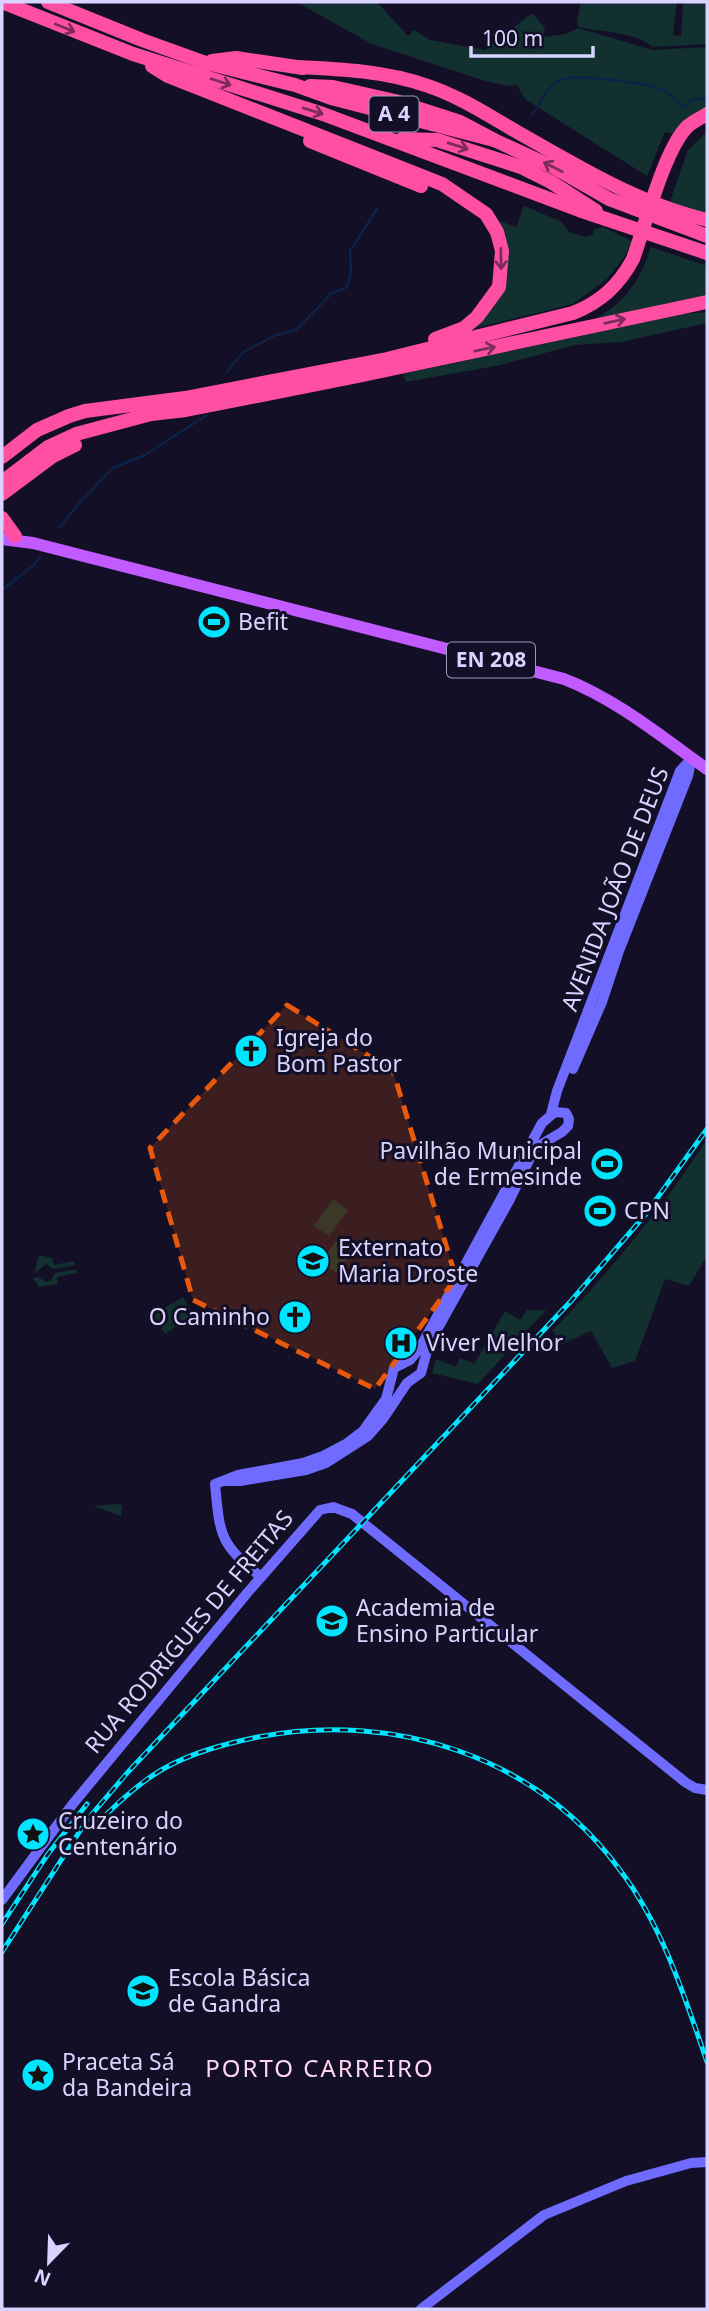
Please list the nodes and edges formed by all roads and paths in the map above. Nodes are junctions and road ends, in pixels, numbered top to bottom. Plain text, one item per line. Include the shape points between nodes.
1 (2, 2) edge
2 (48, 2) edge
3 (133, 54) junction
4 (203, 62) junction
5 (707, 114) edge
6 (707, 124) edge
7 (633, 202) junction
8 (674, 217) junction
9 (707, 220) edge
10 (707, 236) edge
11 (707, 253) edge
12 (707, 302) edge
13 (510, 344) junction
14 (325, 371) junction
15 (186, 404) junction
16 (75, 430) junction
17 (2, 457) edge
18 (2, 471) edge
19 (2, 492) edge
20 (2, 519) edge
21 (6, 536) edge
22 (692, 758) junction
23 (707, 769) edge
24 (555, 1112) junction
25 (541, 1127) junction
26 (551, 1138) junction
27 (512, 1187) junction
28 (410, 1360) junction
29 (422, 1370) junction
30 (391, 1378) junction
31 (407, 1383) junction
32 (220, 1482) junction
33 (261, 1577) junction
34 (707, 1790) edge
35 (2, 1900) edge
36 (707, 2162) edge
37 (421, 2309) edge

1 -> 3 highway, A 4
2 - 4 highway, A 4
3 -> 11 highway, A 4 via 391,138 437,140 521,167 606,218
3 -> 14 highway via 168,76 260,113 301,137 470,203 486,214 497,232 502,251 499,287 464,328 352,358
7 -> 4 highway, A 4 via 494,141
4 - 7 highway via 236,58 363,71 415,82 462,100
5 - 14 highway via 687,127 676,143 634,258 617,284 598,301 573,313
6 - 13 highway via 683,147 646,250 620,293 584,319 513,338
7 - 8 highway
8 - 9 highway
8 - 10 highway
13 -> 12 highway
15 -> 13 highway
14 - 15 highway
15 - 16 highway
15 - 17 highway via 112,407 69,416 37,430
15 - 19 highway via 78,443
16 - 18 highway via 43,440
16 - 19 highway via 48,447
20 - 21 highway
21 - 22 main road, EN 208 via 564,679 587,688
22 - 23 main road, EN 208
22 - 24 main road, AVENIDA JOÃO DE DEUS via 680,771 557,1091
24 - 25 main road, AVENIDA JOÃO DE DEUS
24 - 26 main road, AVENIDA JOÃO DE DEUS via 568,1115 569,1122
25 - 26 main road via 542,1134
25 - 27 main road, AVENIDA JOÃO DE DEUS
26 - 27 main road, AVENIDA JOÃO DE DEUS via 535,1148
27 - 28 main road, AVENIDA JOÃO DE DEUS
27 - 29 main road, AVENIDA JOÃO DE DEUS via 429,1344
28 - 29 main road via 417,1361
28 - 30 main road, AVENIDA JOÃO DE DEUS via 394,1368
29 - 31 main road
30 - 31 main road via 396,1384
30 - 32 main road, AVENIDA JOÃO DE DEUS via 377,1415 346,1444 303,1463
31 - 32 main road via 368,1436 326,1462 282,1475
32 - 33 main road via 219,1523 225,1543
33 - 34 main road, RUA RODRIGUES DE FREITAS via 320,1510 343,1509 685,1782
33 - 35 main road, RUA RODRIGUES DE FREITAS via 72,1805
36 - 37 main road via 626,2181 544,2215

